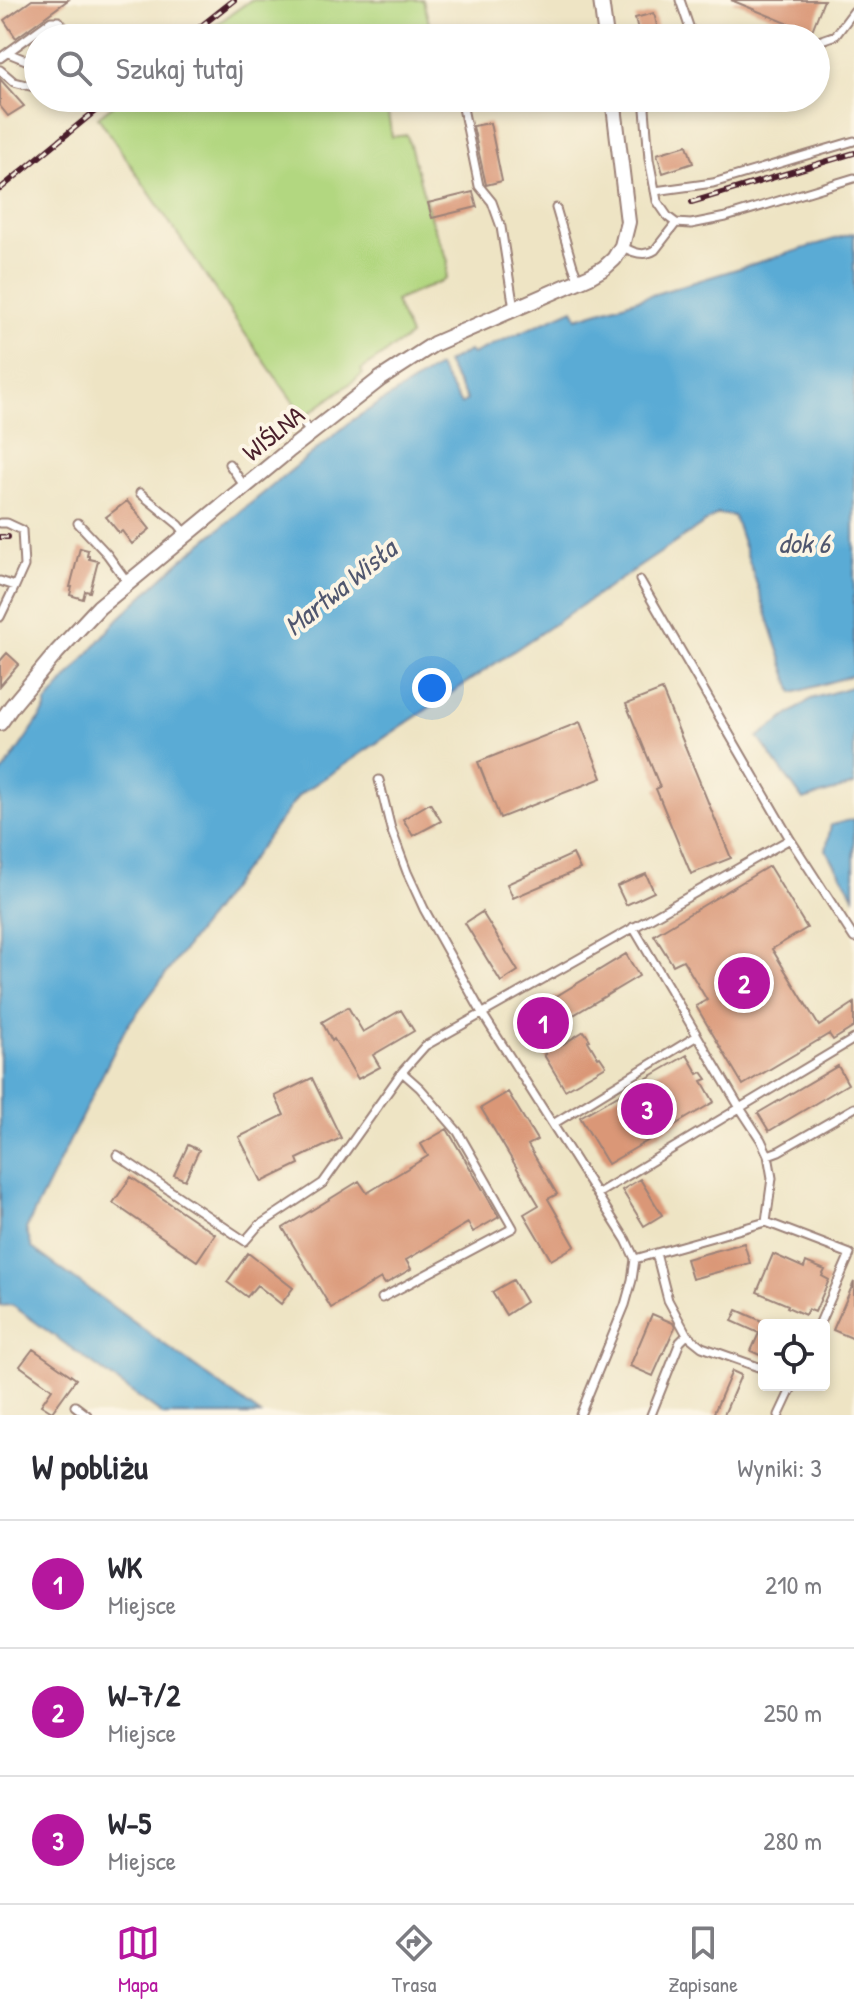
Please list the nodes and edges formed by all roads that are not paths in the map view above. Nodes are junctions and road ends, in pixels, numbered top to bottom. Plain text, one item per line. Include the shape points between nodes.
1 (601, 0) edge
2 (680, 0) edge
3 (854, 11) edge
4 (604, 24) edge
5 (688, 24) edge
6 (830, 37) edge
7 (24, 41) edge
8 (8, 53) junction
9 (0, 58) edge
10 (24, 59) edge
11 (0, 70) edge
12 (24, 84) edge
13 (464, 112) edge
14 (615, 112) edge
15 (645, 112) edge
16 (854, 141) edge
17 (854, 178) edge
18 (655, 191) junction
19 (556, 208) dead end
20 (676, 223) junction
21 (622, 246) junction
22 (579, 281) junction
23 (514, 309) junction
24 (296, 414) dead end
25 (311, 433) junction
26 (229, 464) dead end
27 (245, 487) junction
28 (140, 493) dead end
29 (0, 523) edge
30 (78, 523) dead end
31 (187, 535) junction
32 (640, 580) dead end
33 (0, 581) edge
34 (128, 584) junction
35 (15, 586) junction
36 (0, 617) edge
37 (0, 723) edge
38 (379, 780) dead end
39 (790, 839) junction
40 (633, 927) junction
41 (854, 938) edge
42 (482, 1013) junction
43 (697, 1036) junction
44 (854, 1039) edge
45 (402, 1072) junction
46 (740, 1108) junction
47 (854, 1108) edge
48 (553, 1124) junction
49 (117, 1155) dead end
50 (768, 1155) junction
51 (597, 1194) junction
52 (766, 1222) junction
53 (656, 1253) junction
54 (635, 1259) junction
55 (382, 1298) dead end
56 (822, 1319) edge
57 (687, 1335) junction
58 (758, 1367) edge
59 (790, 1391) edge
60 (75, 1406) dead end
61 (87, 1415) edge
62 (580, 1415) edge
63 (651, 1415) edge
64 (779, 1415) edge

1 - 4 street
2 - 5 lane
3 - 6 lane
7 - 8 lane
8 - 9 lane
8 - 10 lane
11 - 12 lane
13 - 23 lane via 479,186 501,227
14 - 21 street via 628,222
15 - 18 lane
16 - 18 lane via 713,183
17 - 20 lane via 726,217
18 - 20 lane via 661,209
19 - 22 lane
20 - 21 lane via 651,252 639,254
21 - 22 street, WIŚLNA via 604,268
22 - 23 street, WIŚLNA
23 - 25 street, WIŚLNA via 423,351
24 - 25 lane
25 - 27 street, WIŚLNA
26 - 27 lane
27 - 31 street, WIŚLNA
28 - 31 lane
29 - 35 lane via 22,530 24,566
30 - 34 lane
31 - 34 street, WIŚLNA
32 - 39 lane
33 - 35 lane
34 - 37 street, WIŚLNA via 76,631
35 - 36 lane
38 - 42 lane via 407,872
39 - 40 lane
39 - 41 lane
40 - 42 lane
40 - 43 lane
42 - 45 lane via 425,1046
42 - 48 lane
43 - 46 lane
43 - 48 lane
44 - 46 lane
45 - 49 lane via 323,1183 258,1226 245,1241
45 - 55 lane via 458,1132 513,1228
46 - 50 lane
46 - 51 lane
47 - 50 lane
48 - 51 lane
50 - 52 lane via 772,1178
51 - 54 lane
52 - 53 lane
52 - 56 lane via 850,1254
53 - 54 lane
53 - 57 lane via 668,1300
54 - 62 lane via 625,1305
57 - 58 lane via 702,1347
57 - 63 lane
59 - 64 lane
60 - 61 lane

